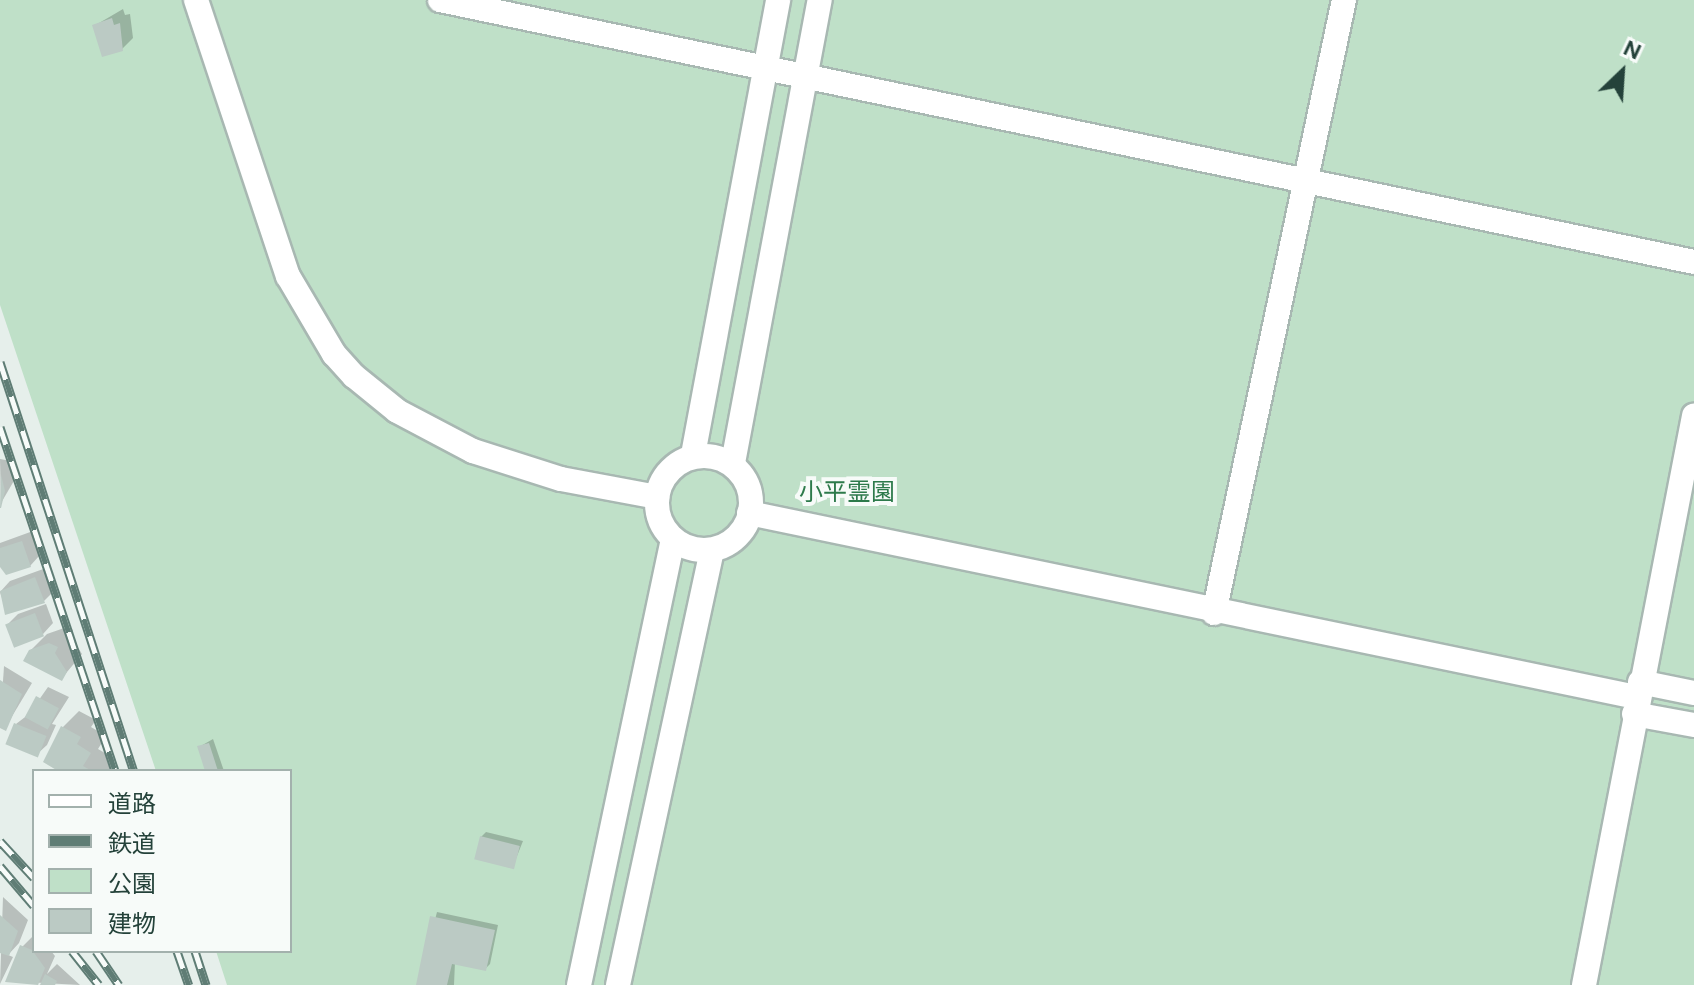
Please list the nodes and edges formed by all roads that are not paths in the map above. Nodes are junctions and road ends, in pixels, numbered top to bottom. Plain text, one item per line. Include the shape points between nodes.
1 (196, 0) edge
2 (440, 0) edge
3 (778, 0) edge
4 (820, 0) edge
5 (1344, 0) edge
6 (764, 66) junction
7 (805, 74) junction
8 (1308, 184) junction
9 (1694, 262) edge
10 (1694, 416) edge
11 (693, 455) junction
12 (733, 463) junction
13 (657, 497) junction
14 (749, 513) junction
15 (673, 539) junction
16 (712, 551) junction
17 (1214, 613) junction
18 (1694, 693) edge
19 (1636, 697) junction
20 (1694, 725) edge
21 (579, 985) edge
22 (618, 985) edge
23 (1584, 985) edge

1 - 13 lane via 288,276 334,354 397,411 473,451 561,479
2 - 6 lane
3 - 6 lane
4 - 7 lane
5 - 8 lane
6 - 7 lane
6 - 11 lane
7 - 8 lane
7 - 12 lane
8 - 9 lane
8 - 17 lane
10 - 19 lane
11 - 12 lane
11 - 13 lane via 674,465
12 - 14 lane via 747,479
13 - 15 lane via 659,520
14 - 16 lane via 731,542
14 - 17 lane
15 - 16 lane via 693,550
15 - 21 lane
16 - 22 lane
17 - 19 lane
18 - 19 lane
19 - 20 lane
19 - 23 lane

